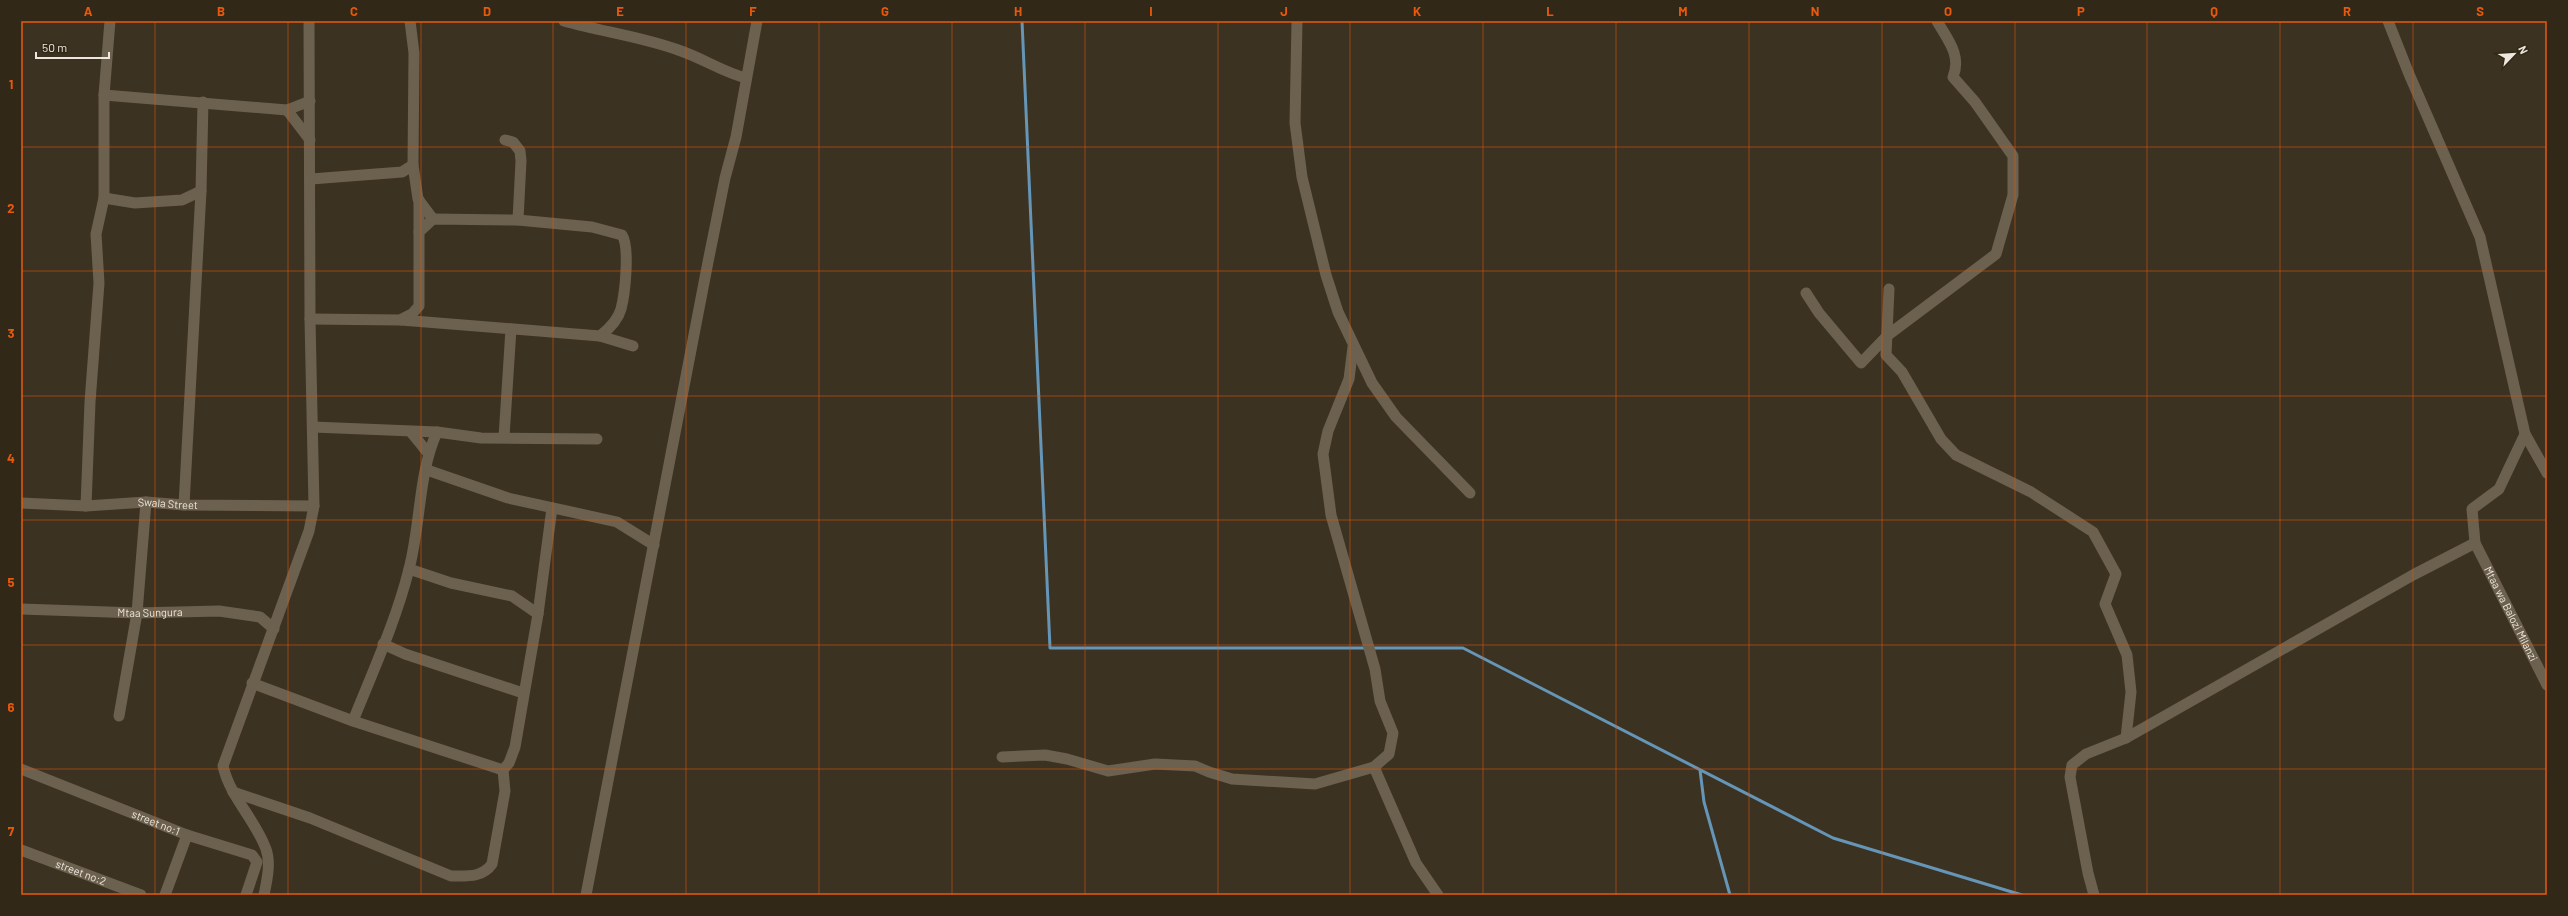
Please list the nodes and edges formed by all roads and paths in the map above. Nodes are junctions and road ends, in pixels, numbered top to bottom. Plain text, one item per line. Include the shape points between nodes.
1 (110, 21) edge
2 (309, 21) edge
3 (410, 21) edge
4 (564, 21) edge
5 (757, 21) edge
6 (1297, 21) edge
7 (1936, 21) edge
8 (2388, 21) edge
9 (746, 78) junction
10 (104, 95) junction
11 (310, 101) junction
12 (203, 102) junction
13 (286, 110) junction
14 (310, 140) junction
15 (505, 140) dead end
16 (413, 164) junction
17 (402, 172) junction
18 (311, 180) junction
19 (415, 181) junction
20 (201, 191) junction
21 (104, 198) junction
22 (418, 199) junction
23 (433, 219) junction
24 (518, 220) junction
25 (420, 232) junction
26 (1889, 289) dead end
27 (1806, 294) dead end
28 (310, 319) junction
29 (400, 320) junction
30 (512, 328) junction
31 (1888, 335) junction
32 (600, 336) junction
33 (633, 346) dead end
34 (1354, 346) junction
35 (313, 427) junction
36 (411, 432) junction
37 (437, 432) junction
38 (2524, 434) junction
39 (504, 437) junction
40 (597, 439) dead end
41 (428, 453) junction
42 (427, 470) junction
43 (2547, 473) edge
44 (1470, 493) dead end
45 (146, 502) junction
46 (21, 503) edge
47 (184, 505) junction
48 (86, 506) junction
49 (314, 506) junction
50 (552, 508) junction
51 (2475, 543) junction
52 (654, 545) junction
53 (409, 569) junction
54 (21, 609) edge
55 (137, 613) junction
56 (538, 614) junction
57 (274, 629) junction
58 (383, 644) junction
59 (252, 683) junction
60 (2547, 685) edge
61 (523, 693) junction
62 (119, 716) dead end
63 (353, 721) junction
64 (2126, 738) junction
65 (1002, 756) dead end
66 (21, 766) edge
67 (1374, 766) junction
68 (503, 770) junction
69 (233, 792) junction
70 (187, 835) junction
71 (21, 850) edge
72 (141, 895) edge
73 (165, 895) edge
74 (246, 895) edge
75 (264, 895) edge
76 (586, 895) edge
77 (1438, 895) edge
78 (2094, 895) edge

1 - 10 street
2 - 11 street
3 - 16 street via 414,67
4 - 9 street via 680,50 711,62 730,74
5 - 9 street
6 - 34 street via 1295,123 1302,177 1326,276 1338,312
7 - 31 street via 1953,48 1957,66 1953,77 1975,102 2013,156 2013,195 1996,254
8 - 38 street via 2480,237
9 - 52 street via 736,137 724,178
10 - 12 street
10 - 21 street
11 - 13 street
11 - 14 street
12 - 13 street
12 - 20 street
13 - 14 street
14 - 18 street
15 - 24 street via 513,142 520,151
16 - 17 street
16 - 19 street
17 - 18 street
17 - 19 street
18 - 28 street
19 - 22 street
20 - 21 street via 182,200 156,202 135,203
20 - 47 street
21 - 48 street via 96,234 98,283
22 - 23 street
22 - 25 street
23 - 24 street
23 - 25 street
24 - 32 street via 592,227 622,235 626,254 621,310
25 - 29 street via 419,306 412,314
26 - 31 street
27 - 31 street via 1860,363
28 - 29 street
28 - 35 street
29 - 30 street
30 - 32 street
30 - 39 street
31 - 64 street via 1886,355 1902,372 1928,421 1956,455 2031,492 2093,532 2116,574 2106,604 2127,655 2131,692
32 - 33 street
34 - 44 street via 1372,383 1396,417
34 - 67 street via 1349,379 1328,431 1323,454 1331,515 1375,669 1380,701 1393,733 1388,754
35 - 36 street
35 - 49 street
36 - 37 street
36 - 41 street
37 - 39 street via 481,438
37 - 41 street
38 - 43 street
38 - 51 street via 2499,489 2472,509
39 - 40 street
41 - 42 street
42 - 50 street via 508,498
42 - 53 street
45 - 47 street, Swala Street
45 - 48 street, Swala Street
45 - 55 street
46 - 48 street, Swala Street
47 - 49 street, Swala Street
49 - 57 street via 309,531
50 - 52 street via 617,522
50 - 56 street
51 - 60 street, Mtaa wa Balozi Milanzi
51 - 64 street via 2413,575
52 - 76 street
53 - 56 street via 451,583 512,596
53 - 58 street
54 - 55 street, Mtaa Sungura
55 - 57 street, Mtaa Sungura via 246,613 260,617
55 - 62 street
56 - 61 street
57 - 59 street
58 - 61 street
58 - 63 street
59 - 63 street
59 - 69 street via 223,766 226,780
61 - 68 street via 515,747 509,763
63 - 68 street
64 - 78 street via 2086,754 2072,765 2070,777
65 - 67 street via 1045,755 1067,758 1108,771 1155,764 1195,766 1232,779 1315,784
66 - 70 street, street no:1
67 - 77 street via 1416,862
68 - 69 street via 505,791 492,864 486,871 472,876 451,876 310,818
69 - 75 street via 266,850 268,869
70 - 73 street
70 - 74 street, street no:1 via 252,855 257,862
71 - 72 street, street no:2

